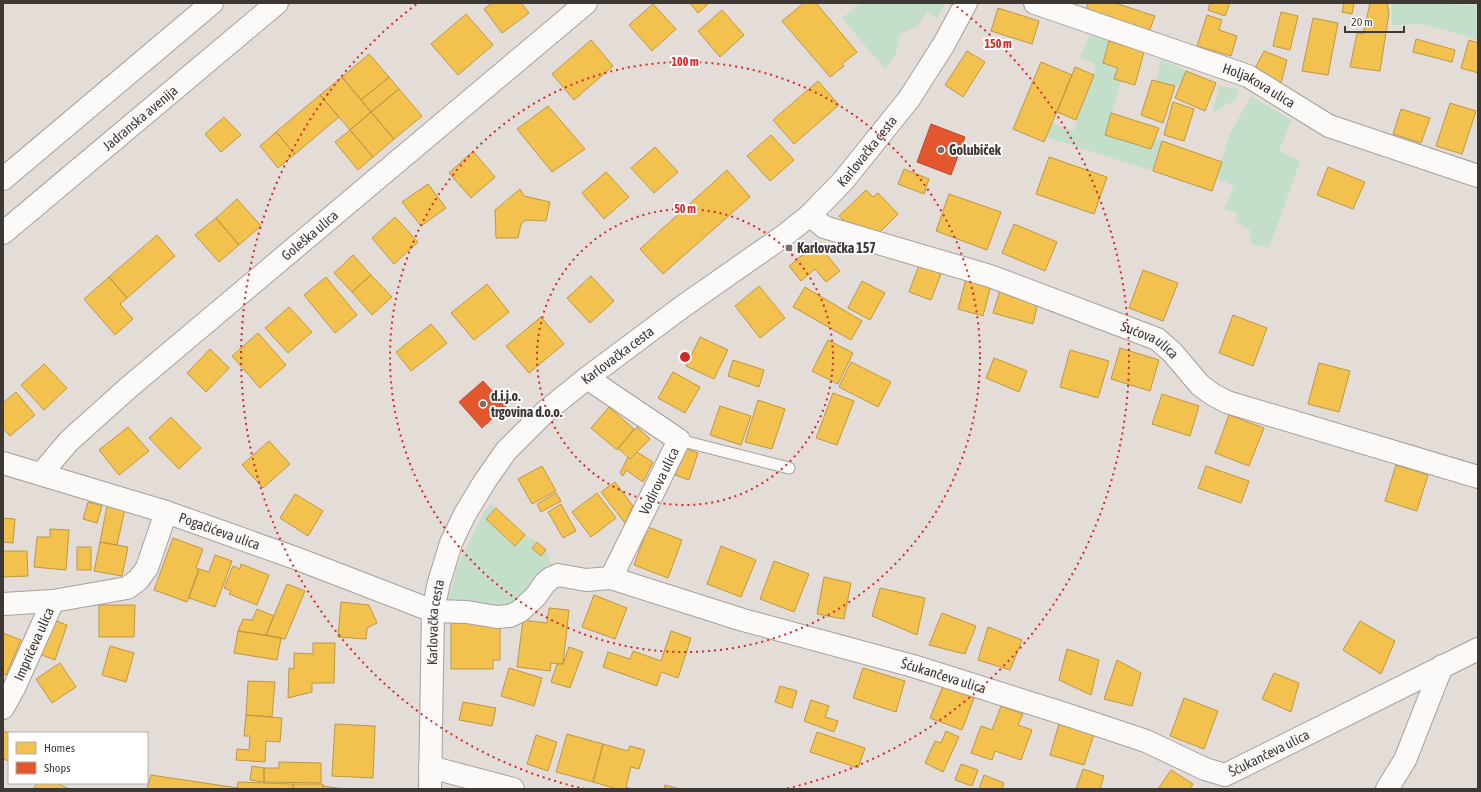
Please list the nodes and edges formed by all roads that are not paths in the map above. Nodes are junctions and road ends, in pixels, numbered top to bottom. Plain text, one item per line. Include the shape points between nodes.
1 (212, 3) edge
2 (277, 3) edge
3 (586, 3) edge
4 (966, 3) edge
5 (1035, 3) edge
6 (1478, 176) edge
7 (3, 179) edge
8 (810, 215) junction
9 (3, 233) edge
10 (587, 378) junction
11 (679, 440) junction
12 (3, 463) edge
13 (789, 468) dead end
14 (41, 474) junction
15 (1478, 477) edge
16 (166, 512) junction
17 (611, 578) junction
18 (53, 601) junction
19 (3, 604) edge
20 (433, 610) junction
21 (1478, 649) edge
22 (1442, 666) junction
23 (3, 708) edge
24 (430, 767) junction
25 (1219, 782) edge
26 (430, 789) edge
27 (514, 789) edge
28 (1387, 789) edge

1 - 7 street
2 - 9 street, Jadranska avenija
3 - 14 street, Goleška ulica via 128,388 69,441
4 - 8 street, Karlovačka cesta via 944,44 909,99 843,181
5 - 6 street, Holjakova ulica via 1248,76 1329,126
8 - 10 street, Karlovačka cesta
8 - 15 street, Sućova ulica via 824,227 990,276 1157,339 1172,352 1200,385 1227,402
10 - 11 street, Vodirova ulica
10 - 20 street, Karlovačka cesta via 546,411 506,451 485,481 451,544
11 - 13 lane
11 - 17 street, Vodirova ulica
12 - 14 street, Pogačićeva ulica
14 - 16 street, Pogačićeva ulica
16 - 18 street, Imprićeva ulica via 147,568 138,580 127,588
16 - 20 street, Pogačićeva ulica
17 - 20 street, Šćukančeva ulica via 586,580 558,575 545,583 520,611 510,616
17 - 25 street, Šćukančeva ulica via 743,620 913,666 1146,741 1205,769
18 - 19 street, Imprićeva ulica
18 - 23 street, Imprićeva ulica
20 - 24 street, Karlovačka cesta
21 - 22 street, Šćukančeva ulica
22 - 25 street, Šćukančeva ulica
22 - 28 street via 1405,760
24 - 26 street, Karlovačka cesta
24 - 27 street

